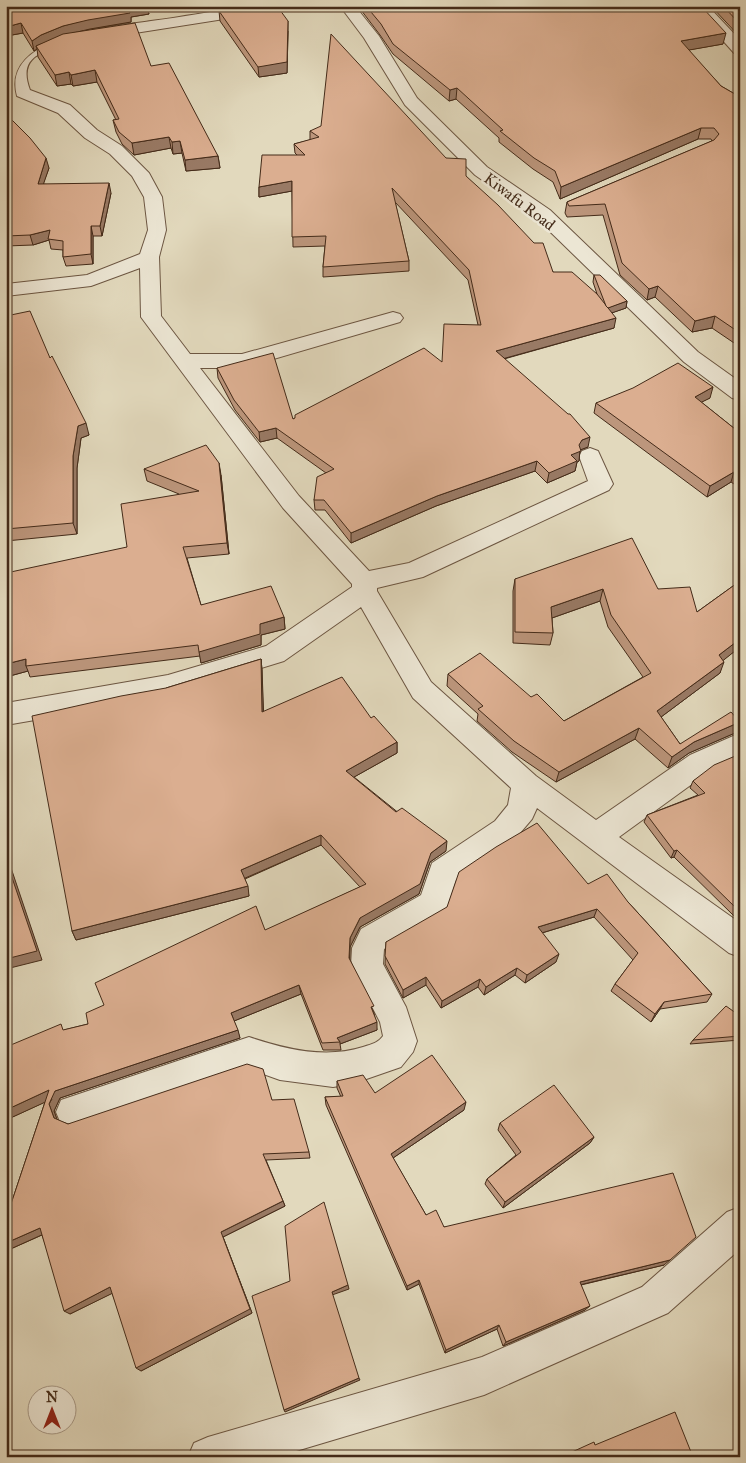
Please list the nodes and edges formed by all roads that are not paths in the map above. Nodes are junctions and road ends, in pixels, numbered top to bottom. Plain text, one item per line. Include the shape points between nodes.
1 (281, 6) edge
2 (347, 6) edge
3 (699, 6) edge
4 (740, 50) edge
5 (561, 207) dead end
6 (543, 214) junction
7 (149, 257) junction
8 (6, 290) edge
9 (393, 318) dead end
10 (184, 361) junction
11 (740, 392) edge
12 (590, 456) dead end
13 (365, 586) junction
14 (6, 714) edge
15 (740, 744) edge
16 (526, 784) junction
17 (596, 837) junction
18 (740, 943) edge
19 (73, 1112) dead end
20 (740, 1225) edge
21 (208, 1457) edge

1 - 7 street via 88,33 32,52 20,64 17,76 23,93 64,109 140,173 153,197 157,230
2 - 6 street, Kiwafu Road via 411,101 481,171
3 - 4 street
5 - 6 street
6 - 11 street, Kiwafu Road via 691,357
7 - 8 street via 91,280
7 - 10 street via 151,317
9 - 10 street via 244,361
10 - 13 street via 291,502
12 - 13 street via 600,484 414,571
13 - 14 street via 275,654 168,686
13 - 16 street via 422,690
15 - 17 street via 700,763
16 - 17 street
16 - 19 street via 522,810 505,830 443,872 434,904 372,939 367,966 395,1018 401,1041 389,1056 333,1070 280,1064 249,1053
17 - 18 street
20 - 21 street via 655,1300 484,1376

